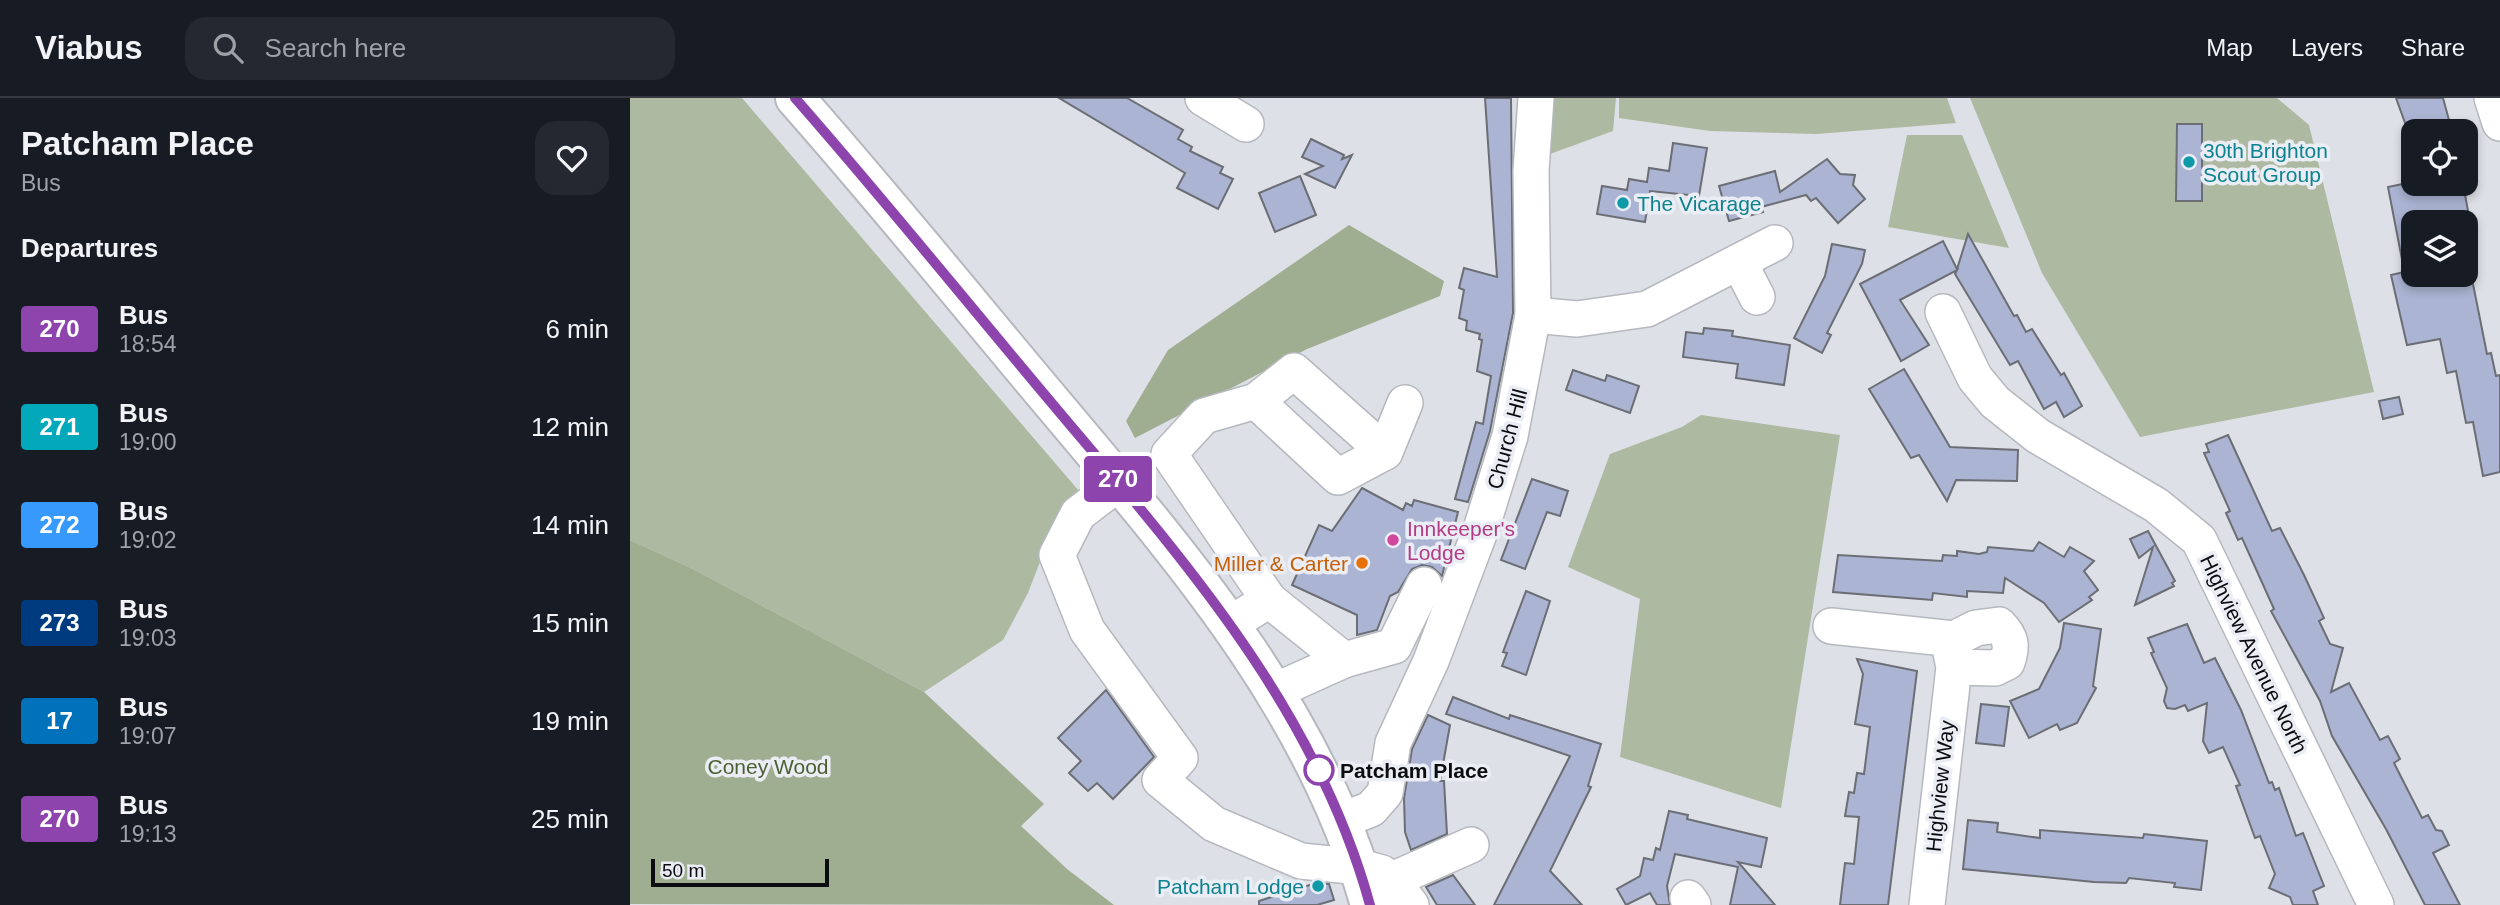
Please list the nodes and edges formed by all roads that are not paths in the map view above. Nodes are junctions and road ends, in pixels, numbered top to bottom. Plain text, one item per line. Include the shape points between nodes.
1 (794, 98) edge
2 (1203, 98) edge
3 (1536, 98) edge
4 (2492, 98) edge
5 (2500, 123) edge
6 (1247, 124) dead end
7 (1775, 243) dead end
8 (1739, 262) junction
9 (1756, 297) dead end
10 (1943, 312) dead end
11 (1533, 315) junction
12 (1256, 401) junction
13 (1405, 404) dead end
14 (1385, 453) junction
15 (1120, 482) junction
16 (1424, 586) dead end
17 (1269, 600) junction
18 (1230, 624) junction
19 (1831, 626) dead end
20 (1344, 660) junction
21 (1275, 691) junction
22 (1343, 820) junction
23 (1471, 845) dead end
24 (1383, 889) edge
25 (2373, 904) edge
26 (1927, 905) edge

1 - 15 highway
2 - 6 street
3 - 11 street, Church Hill via 1531,171
4 - 5 street
7 - 8 street
8 - 9 street
8 - 11 street via 1647,309 1577,319
10 - 25 street, Highview Avenue North via 1964,384 2038,436 2156,505 2199,540
11 - 22 street, Church Hill via 1510,436 1482,526 1393,743 1385,793 1371,809
12 - 14 street via 1338,477
12 - 14 street via 1294,371
12 - 17 street via 1205,416 1169,453
13 - 14 street
15 - 18 highway via 1193,570
15 - 24 street via 1077,514 1057,555 1087,630 1180,758 1160,780 1214,824
16 - 20 street via 1394,646
17 - 18 street
17 - 20 street
18 - 21 highway
19 - 26 street, Highview Way via 1954,653
20 - 21 street
21 - 22 highway
22 - 24 highway
23 - 24 street

